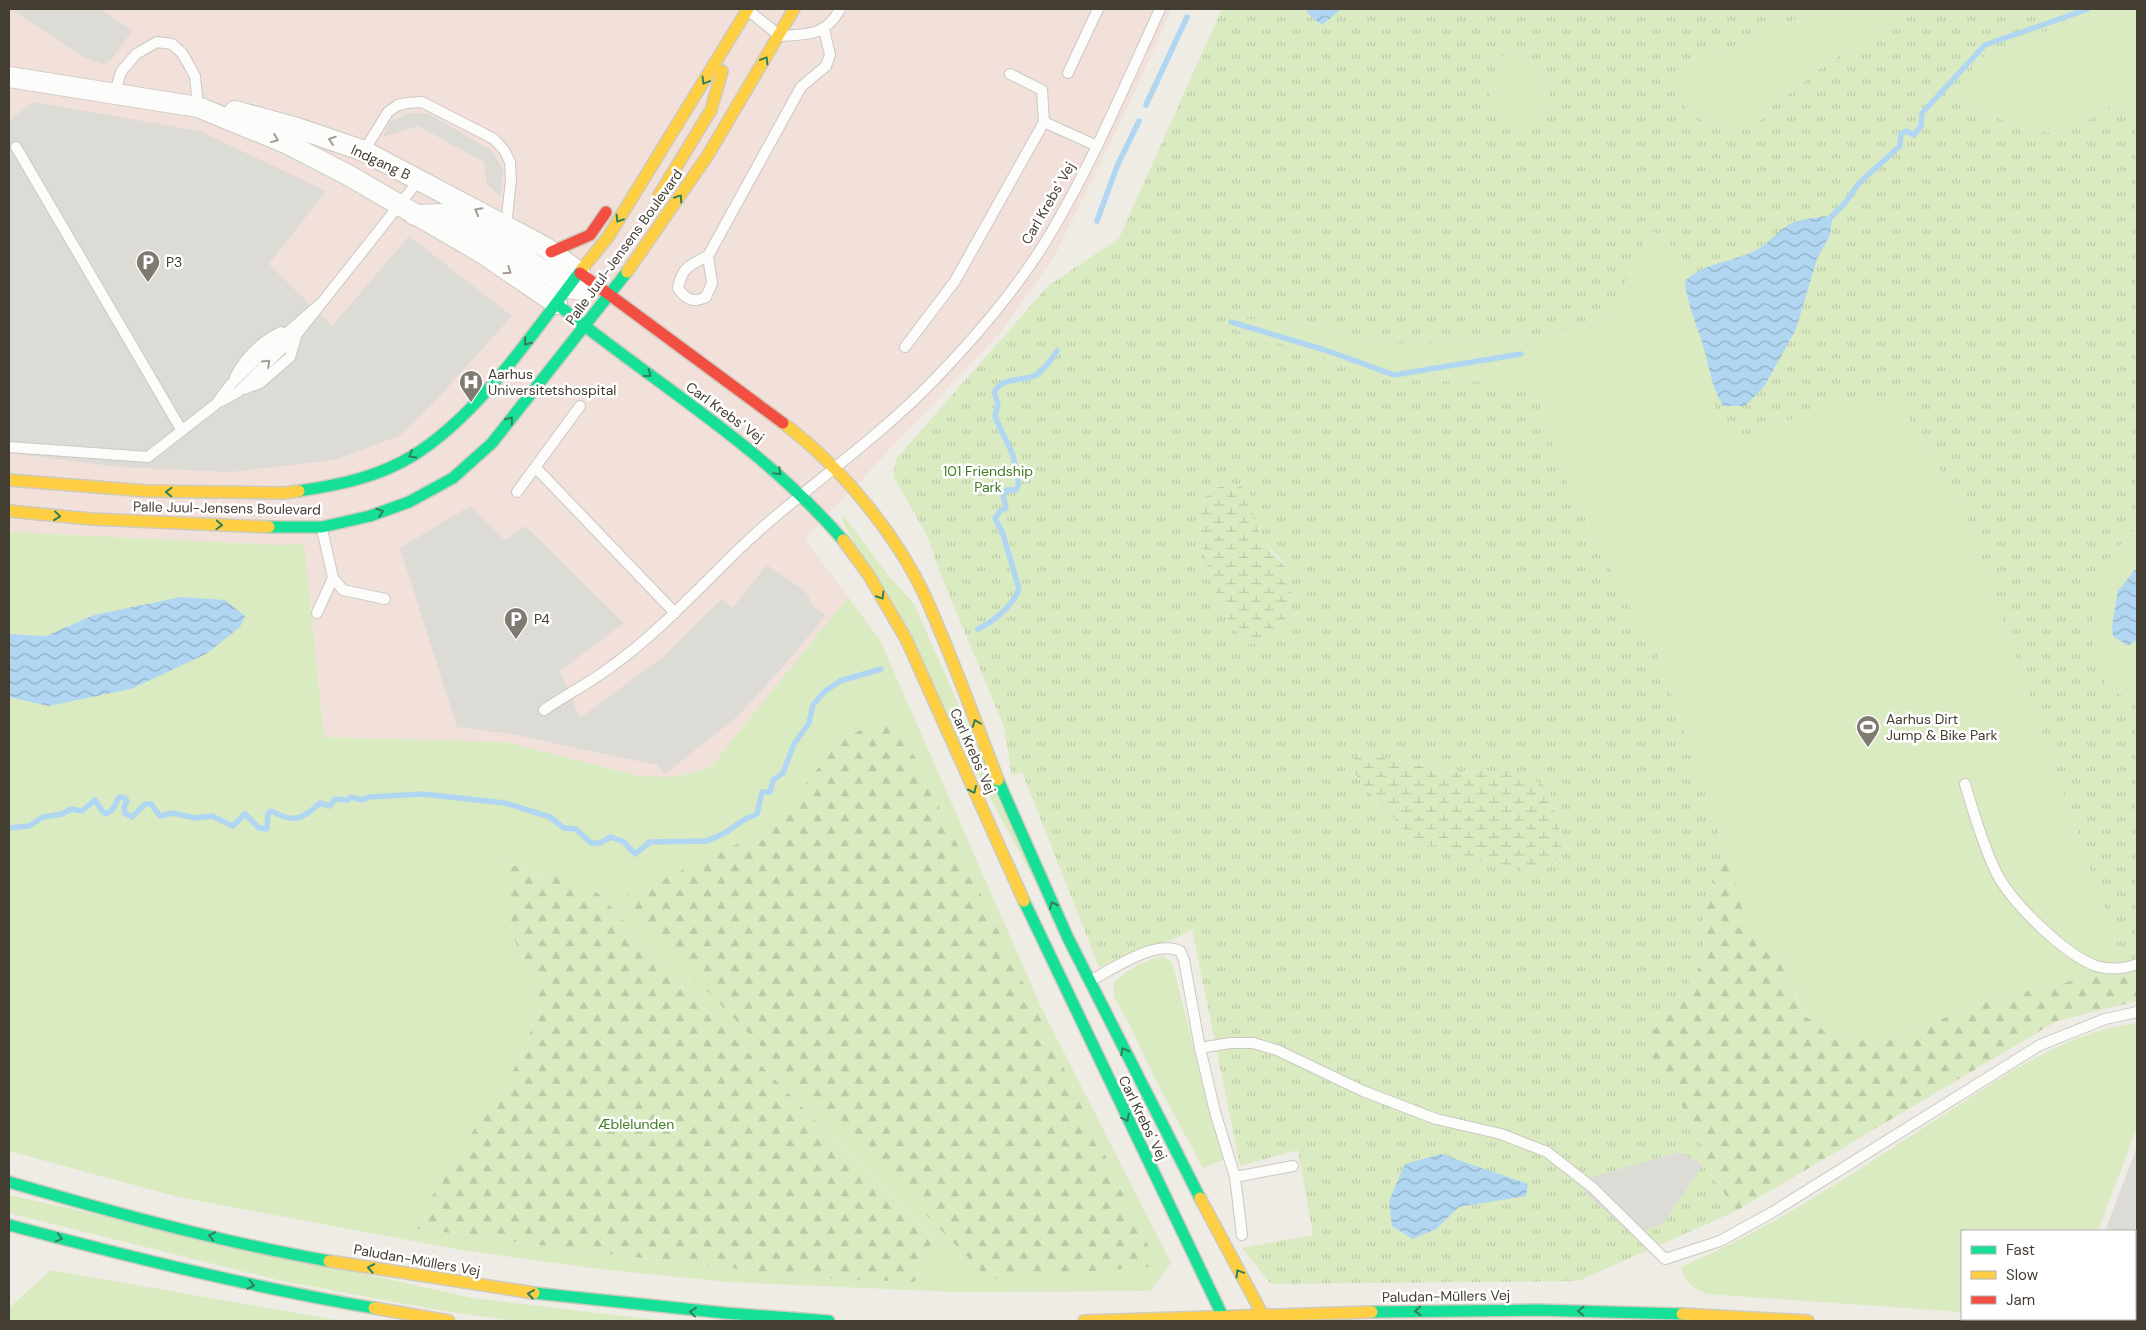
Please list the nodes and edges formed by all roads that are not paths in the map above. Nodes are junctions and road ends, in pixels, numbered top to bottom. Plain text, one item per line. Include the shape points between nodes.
1 (747, 9) edge
2 (794, 9) edge
3 (840, 9) edge
4 (1098, 9) edge
5 (1160, 9) edge
6 (824, 29) junction
7 (732, 35) junction
8 (780, 36) junction
9 (1068, 73) dead end
10 (1010, 74) dead end
11 (9, 77) edge
12 (115, 92) junction
13 (198, 107) junction
14 (681, 120) junction
15 (1044, 122) junction
16 (1097, 146) junction
17 (16, 147) dead end
18 (364, 152) junction
19 (420, 180) junction
20 (651, 205) dead end
21 (406, 211) junction
22 (506, 227) junction
23 (551, 252) junction
24 (708, 256) dead end
25 (592, 285) junction
26 (557, 304) junction
27 (585, 327) junction
28 (294, 331) junction
29 (905, 347) dead end
30 (235, 388) junction
31 (580, 406) dead end
32 (182, 431) junction
33 (9, 447) edge
34 (536, 468) junction
35 (835, 468) junction
36 (9, 480) edge
37 (516, 492) dead end
38 (802, 496) junction
39 (9, 511) edge
40 (322, 527) junction
41 (333, 578) junction
42 (386, 599) dead end
43 (317, 613) dead end
44 (674, 613) junction
45 (544, 710) dead end
46 (1965, 784) dead end
47 (2137, 964) edge
48 (1089, 981) junction
49 (2137, 1012) edge
50 (1200, 1048) junction
51 (1293, 1166) dead end
52 (1235, 1177) junction
53 (9, 1182) edge
54 (10, 1225) edge
55 (1242, 1235) dead end
56 (9, 1237) edge
57 (1264, 1318) edge
58 (1224, 1319) edge
59 (449, 1321) edge
60 (829, 1321) edge
61 (1084, 1321) edge
62 (1808, 1321) edge

1 - 7 street, Palle Juul-Jensens Boulevard
1 - 8 lane
2 - 8 street, Palle Juul-Jensens Boulevard
3 - 6 lane via 834,22
4 - 9 lane
5 - 16 lane, Carl Krebs' Vej
6 - 8 lane
6 - 24 lane via 830,54 826,66 801,87
7 -> 14 street, Palle Juul-Jensens Boulevard
7 - 20 street via 711,110
25 -> 8 street, Palle Juul-Jensens Boulevard via 708,155
10 - 15 lane via 1042,90
11 - 12 street
12 - 13 street
12 - 13 lane via 121,72 136,54 157,42 172,44 182,53 195,76
18 -> 13 street, Indgang B via 241,112
13 -> 21 street via 288,144 348,175
14 - 23 street via 590,235
14 -> 25 street, Palle Juul-Jensens Boulevard via 608,237
15 - 16 lane
15 - 29 lane via 956,281
16 - 35 lane, Carl Krebs' Vej via 1049,235 1012,290 933,382
17 - 32 lane
18 - 19 street, Indgang B
18 - 22 lane via 388,112 407,103 422,102 494,139 510,162
19 - 21 lane
22 -> 19 street, Indgang B
21 - 25 street via 442,214 523,257
21 -> 26 street via 482,253
21 - 28 lane
22 - 23 street, Indgang B
23 - 25 street, Indgang B
25 - 26 street, Palle Juul-Jensens Boulevard
25 - 27 street, Palle Juul-Jensens Boulevard
25 - 27 street
25 - 35 street, Carl Krebs' Vej via 800,436
26 - 27 street, Carl Krebs' Vej
26 -> 36 street, Palle Juul-Jensens Boulevard via 489,388 453,425 414,454 367,477 283,494 147,491
27 -> 38 street, Carl Krebs' Vej via 773,466
40 -> 27 street, Palle Juul-Jensens Boulevard via 401,505 453,478 492,443
28 - 30 lane
30 -> 28 lane via 260,383 290,357
30 - 32 lane
31 - 34 lane
32 - 33 lane via 148,457
34 - 37 lane
34 - 44 lane
35 - 38 lane
48 -> 35 street, Carl Krebs' Vej via 999,783 924,594 877,520
38 - 44 lane via 762,528
38 -> 58 street, Carl Krebs' Vej via 845,542 893,614 1060,979
39 -> 40 street, Palle Juul-Jensens Boulevard via 91,519
40 - 41 lane
41 - 42 lane via 343,590
41 - 43 lane
44 - 45 lane via 613,666
46 - 47 lane via 1997,874 2028,914 2048,934 2097,966 2125,969
48 - 50 lane via 1150,950 1167,947 1180,951
57 -> 48 street, Carl Krebs' Vej
49 - 50 lane via 2105,1019 2040,1045 1771,1213 1720,1241 1665,1259 1592,1187 1547,1152 1501,1134 1436,1119 1363,1091 1277,1050 1253,1043
50 - 52 lane
51 - 52 lane
52 - 55 lane
60 -> 53 street, Paludan-Müllers Vej via 581,1301 446,1282 169,1226
54 - 56 street
54 -> 59 street via 161,1265 284,1292
57 - 58 street, Paludan-Müllers Vej
62 -> 57 street, Paludan-Müllers Vej via 1716,1313 1467,1310
58 - 61 street, Paludan-Müllers Vej

